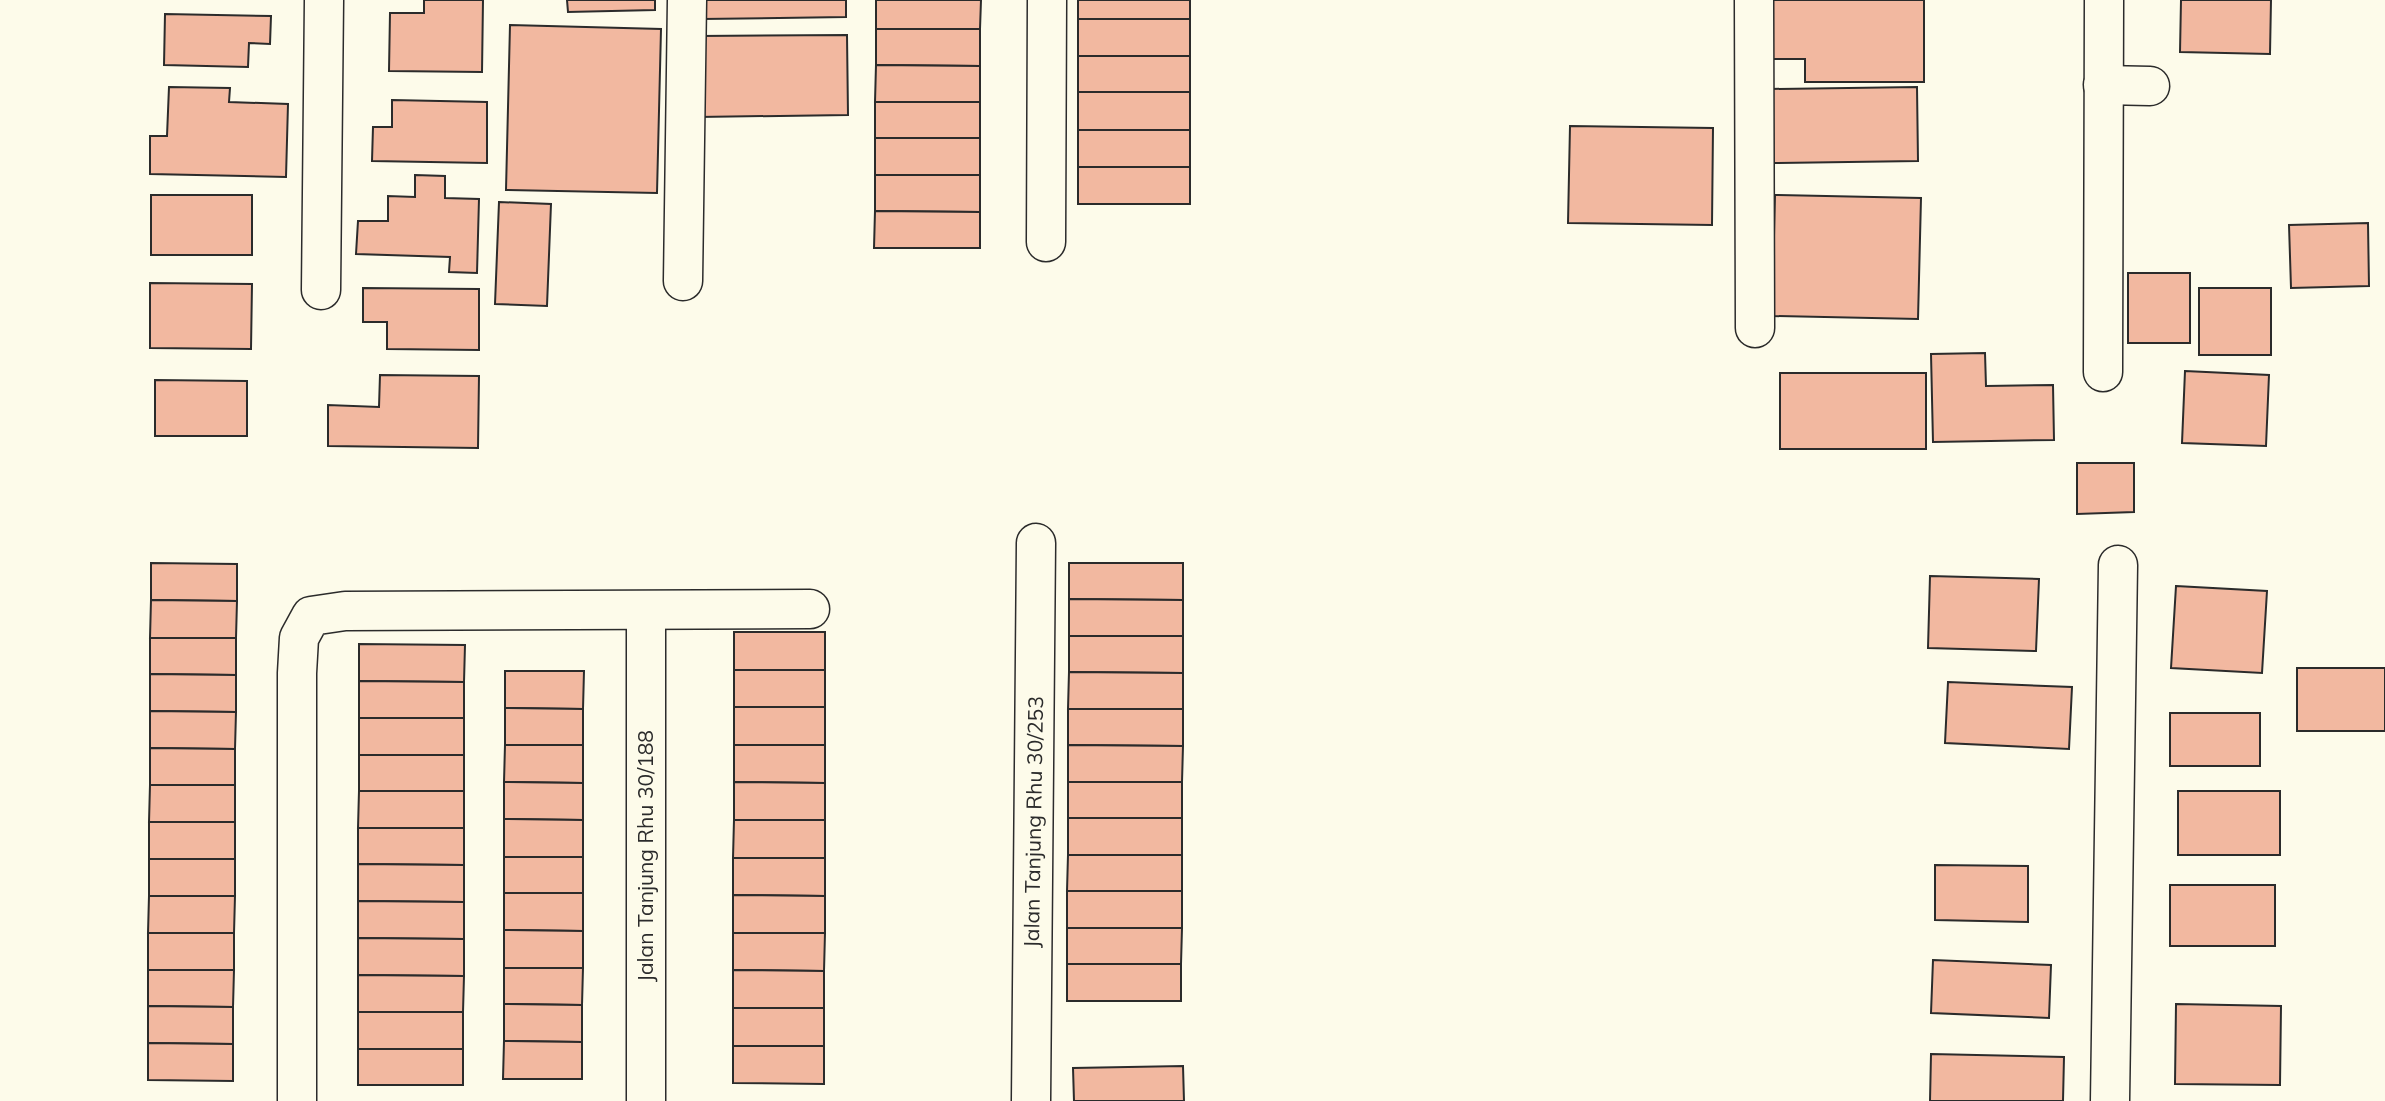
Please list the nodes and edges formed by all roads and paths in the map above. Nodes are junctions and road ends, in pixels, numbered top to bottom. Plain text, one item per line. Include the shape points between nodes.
1 (324, 0) edge
2 (687, 0) edge
3 (1047, 0) edge
4 (1754, 0) edge
5 (2104, 0) edge
6 (2104, 85) junction
7 (2150, 86) dead end
8 (1046, 242) dead end
9 (683, 281) dead end
10 (321, 290) dead end
11 (1755, 328) dead end
12 (2103, 372) dead end
13 (1036, 544) dead end
14 (2119, 565) dead end
15 (810, 609) dead end
16 (646, 611) junction
17 (297, 1101) edge
18 (646, 1101) edge
19 (1031, 1101) edge
20 (2110, 1101) edge

1 - 10 street
2 - 9 street
3 - 8 street
4 - 11 street
5 - 6 street
6 - 7 street
6 - 12 street
13 - 19 street, Jalan Tanjung Rhu 30/253
14 - 20 street
15 - 16 street
16 - 17 street via 345,611 311,617 299,638 297,673
16 - 18 street, Jalan Tanjung Rhu 30/188

